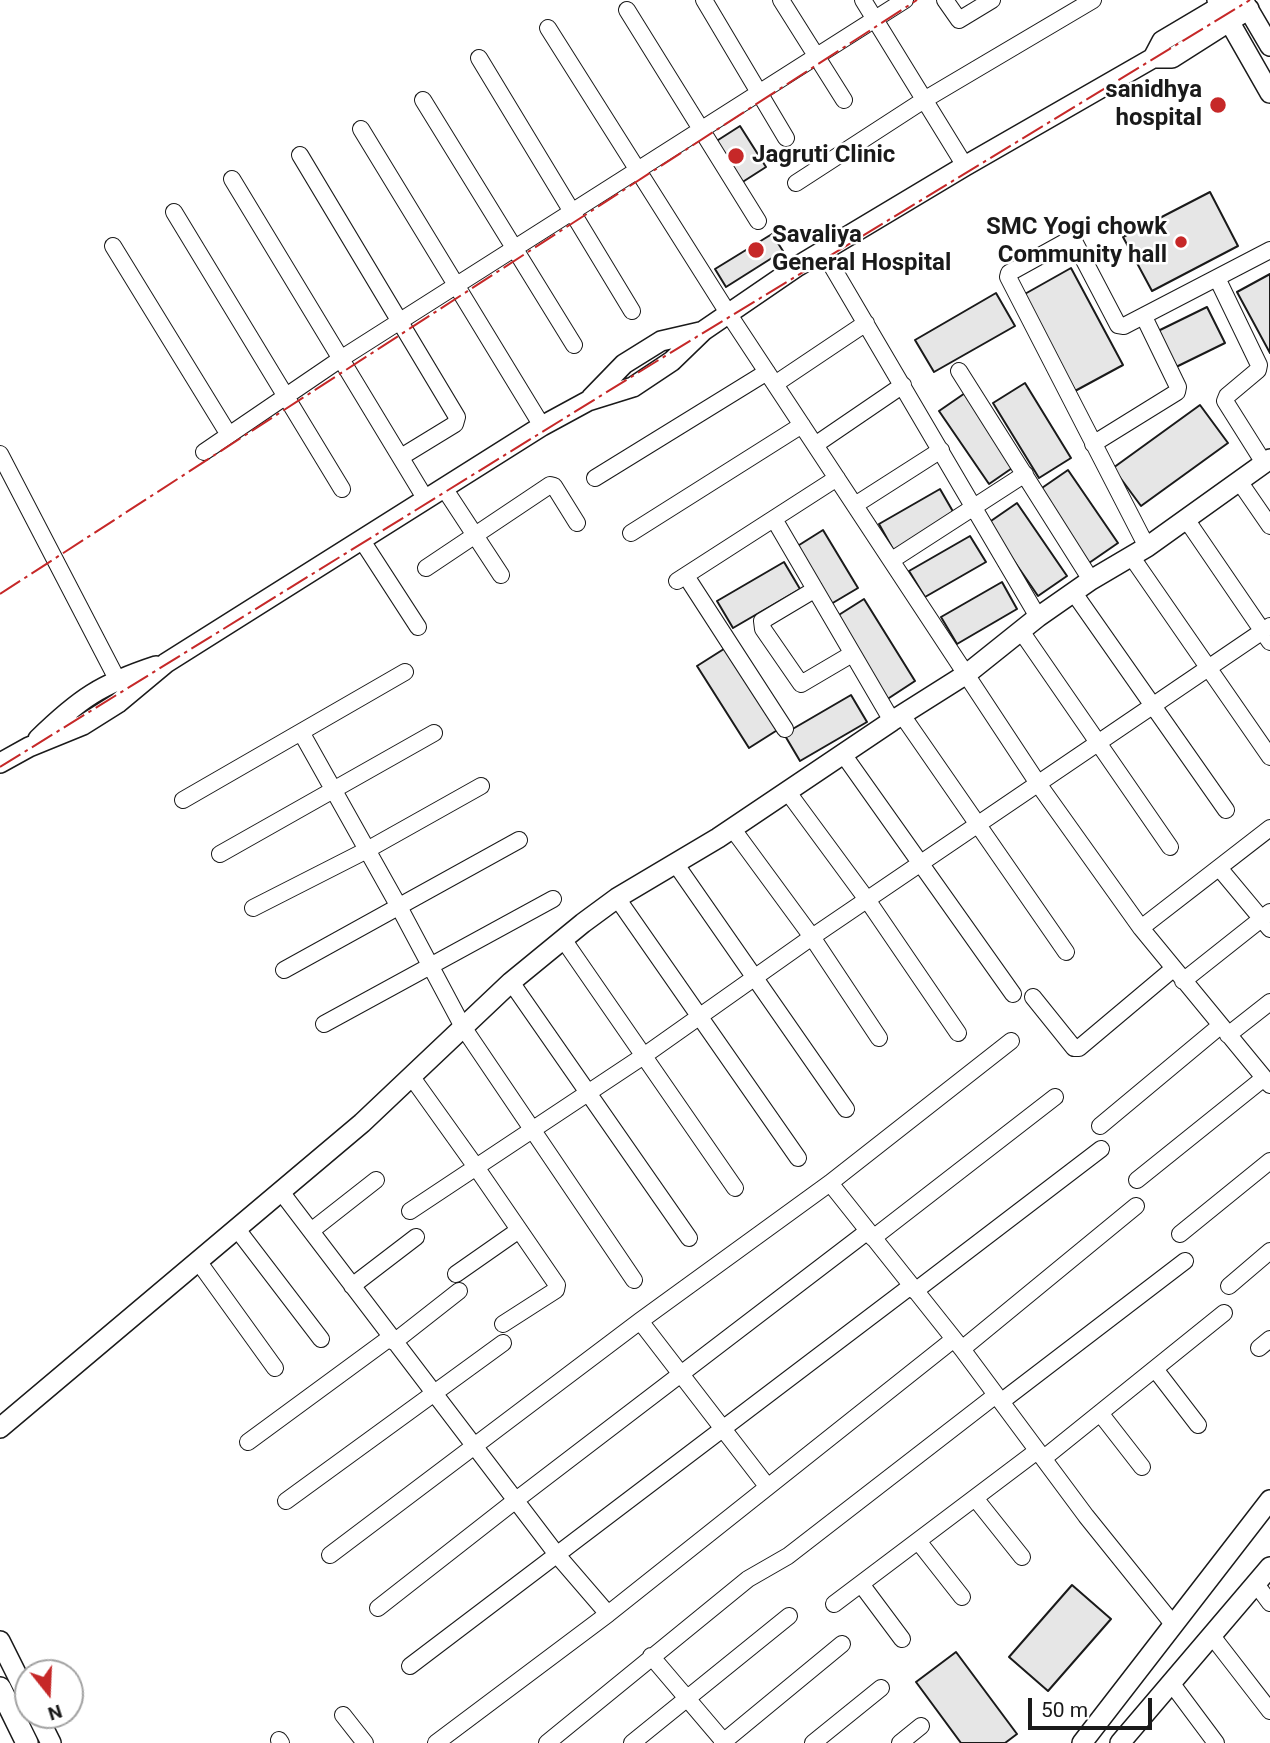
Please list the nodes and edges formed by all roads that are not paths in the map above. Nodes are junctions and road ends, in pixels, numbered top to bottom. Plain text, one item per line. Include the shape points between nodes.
1 (704, 0) edge
2 (781, 0) edge
3 (863, 0) edge
4 (905, 0) edge
5 (945, 0) edge
6 (992, 0) edge
7 (1093, 0) edge
8 (1232, 6) edge
9 (626, 10) dead end
10 (874, 19) junction
11 (548, 28) dead end
12 (1270, 46) edge
13 (815, 56) junction
14 (480, 58) dead end
15 (758, 92) junction
16 (1270, 93) edge
17 (423, 100) dead end
18 (844, 100) dead end
19 (924, 100) junction
20 (700, 128) junction
21 (361, 129) dead end
22 (786, 138) dead end
23 (299, 155) dead end
24 (965, 166) junction
25 (637, 170) junction
26 (232, 179) dead end
27 (796, 183) dead end
28 (572, 211) junction
29 (174, 212) dead end
30 (758, 221) dead end
31 (113, 246) dead end
32 (514, 247) junction
33 (1270, 250) edge
34 (823, 251) junction
35 (1217, 278) junction
36 (456, 285) junction
37 (632, 311) dead end
38 (728, 313) junction
39 (1144, 317) junction
40 (399, 321) junction
41 (866, 323) junction
42 (575, 345) dead end
43 (342, 358) junction
44 (959, 371) dead end
45 (771, 378) junction
46 (903, 385) junction
47 (285, 396) junction
48 (802, 425) junction
49 (542, 426) junction
50 (229, 435) junction
51 (1093, 444) junction
52 (815, 445) junction
53 (941, 450) junction
54 (204, 452) dead end
55 (0, 454) edge
56 (401, 457) junction
57 (1267, 461) edge
58 (1025, 474) junction
59 (595, 478) dead end
60 (837, 478) junction
61 (1239, 481) junction
62 (444, 488) junction
63 (342, 489) dead end
64 (425, 498) junction
65 (855, 505) junction
66 (975, 509) junction
67 (774, 519) junction
68 (1186, 519) junction
69 (577, 523) dead end
70 (1270, 526) edge
71 (631, 533) dead end
72 (475, 534) junction
73 (361, 539) junction
74 (1139, 552) junction
75 (892, 560) junction
76 (426, 568) dead end
77 (501, 575) dead end
78 (1091, 580) junction
79 (814, 590) junction
80 (1074, 593) junction
81 (1038, 617) junction
82 (418, 627) dead end
83 (1021, 631) junction
84 (1268, 633) edge
85 (852, 654) junction
86 (166, 663) junction
87 (1208, 668) junction
88 (405, 672) dead end
89 (968, 674) junction
90 (117, 679) junction
91 (1153, 707) junction
92 (897, 718) junction
93 (785, 729) dead end
94 (301, 732) junction
95 (434, 733) dead end
96 (1098, 745) junction
97 (29, 747) junction
98 (844, 754) junction
99 (1270, 757) edge
100 (0, 763) edge
101 (1039, 785) junction
102 (481, 786) dead end
103 (333, 790) junction
104 (788, 791) junction
105 (183, 800) dead end
106 (1226, 810) dead end
107 (979, 825) junction
108 (732, 828) junction
109 (1270, 828) edge
110 (519, 840) dead end
111 (1170, 848) dead end
112 (367, 850) junction
113 (220, 853) dead end
114 (675, 863) junction
115 (922, 864) junction
116 (1220, 869) junction
117 (617, 898) junction
118 (553, 899) dead end
119 (868, 901) junction
120 (398, 905) junction
121 (253, 908) dead end
122 (1267, 920) edge
123 (1141, 928) junction
124 (812, 937) junction
125 (563, 939) junction
126 (1066, 952) dead end
127 (430, 965) junction
128 (284, 970) dead end
129 (1178, 975) junction
130 (754, 977) junction
131 (511, 982) junction
132 (1013, 994) dead end
133 (1032, 996) dead end
134 (1270, 1002) edge
135 (700, 1015) junction
136 (324, 1024) dead end
137 (463, 1027) junction
138 (1224, 1031) junction
139 (958, 1033) dead end
140 (879, 1038) dead end
141 (1011, 1041) dead end
142 (645, 1055) junction
143 (411, 1076) junction
144 (1267, 1082) edge
145 (587, 1091) junction
146 (1055, 1097) dead end
147 (846, 1109) dead end
148 (1100, 1126) dead end
149 (531, 1129) junction
150 (1101, 1149) dead end
151 (798, 1158) dead end
152 (1270, 1161) edge
153 (476, 1167) junction
154 (376, 1180) dead end
155 (1137, 1180) dead end
156 (830, 1183) junction
157 (735, 1188) dead end
158 (282, 1193) junction
159 (1136, 1206) dead end
160 (410, 1211) dead end
161 (237, 1229) junction
162 (519, 1230) junction
163 (311, 1231) junction
164 (1180, 1234) dead end
165 (871, 1235) junction
166 (416, 1237) dead end
167 (689, 1238) dead end
168 (1270, 1251) edge
169 (198, 1261) junction
170 (1185, 1261) dead end
171 (457, 1273) dead end
172 (634, 1280) dead end
173 (352, 1286) junction
174 (1229, 1286) dead end
175 (913, 1289) junction
176 (459, 1291) dead end
177 (1224, 1313) dead end
178 (640, 1321) junction
179 (503, 1324) dead end
180 (321, 1339) dead end
181 (393, 1339) junction
182 (503, 1343) dead end
183 (958, 1344) junction
184 (275, 1368) dead end
185 (1155, 1369) junction
186 (681, 1373) junction
187 (433, 1394) junction
188 (999, 1398) junction
189 (1100, 1413) junction
190 (1198, 1425) dead end
191 (0, 1428) edge
192 (723, 1428) junction
193 (248, 1443) dead end
194 (474, 1446) junction
195 (1041, 1455) junction
196 (1142, 1467) dead end
197 (766, 1486) junction
198 (975, 1498) junction
199 (516, 1500) junction
200 (1270, 1500) edge
201 (286, 1501) dead end
202 (918, 1541) junction
203 (330, 1555) dead end
204 (558, 1556) junction
205 (1022, 1557) dead end
206 (1270, 1567) edge
207 (861, 1584) junction
208 (1256, 1584) junction
209 (962, 1597) dead end
210 (1270, 1603) edge
211 (834, 1604) dead end
212 (378, 1608) dead end
213 (608, 1614) junction
214 (789, 1616) dead end
215 (1173, 1624) junction
216 (1212, 1636) junction
217 (902, 1639) dead end
218 (0, 1641) edge
219 (842, 1644) dead end
220 (651, 1656) junction
221 (410, 1666) dead end
222 (14, 1669) edge
223 (1172, 1684) junction
224 (0, 1688) edge
225 (881, 1688) dead end
226 (686, 1698) junction
227 (1270, 1712) edge
228 (343, 1715) dead end
229 (921, 1726) dead end
230 (1130, 1739) edge
231 (27, 1743) edge
232 (365, 1743) edge
233 (436, 1743) edge
234 (547, 1743) edge
235 (632, 1743) edge
236 (724, 1743) edge
237 (813, 1743) edge
238 (900, 1743) edge
239 (1082, 1743) edge
240 (1216, 1743) edge

1 - 15 street
2 - 13 street
3 - 10 street
4 - 10 street
5 - 6 street via 958,20
7 - 19 street
8 - 12 street
8 - 16 street
8 - 24 street via 1172,58 1153,58
9 - 20 street
10 - 13 street
10 - 19 street
11 - 25 street
13 - 15 street
13 - 18 street
14 - 28 street
15 - 20 street
15 - 22 street
17 - 32 street
19 - 24 street
19 - 27 street
20 - 25 street
20 - 30 street
21 - 36 street
23 - 40 street
24 - 34 street
25 - 28 street
25 - 38 street
26 - 43 street
28 - 32 street
28 - 37 street
29 - 47 street
31 - 50 street
32 - 36 street
32 - 42 street
33 - 35 street
34 - 38 street
34 - 41 street
35 - 39 street
35 - 57 street via 1259,365 1226,401
36 - 40 street
36 - 49 street
38 - 45 street
38 - 49 street via 702,331 661,341 624,364 588,401
39 - 51 street via 1177,393
39 - 51 street via 1118,325 1072,241 1009,273
40 - 43 street
40 - 56 street via 457,416 455,424
41 - 45 street
41 - 46 street
43 - 47 street
43 - 56 street
44 - 58 street
45 - 48 street
45 - 59 street
46 - 52 street
46 - 53 street
47 - 50 street
47 - 63 street
48 - 52 street
48 - 71 street
49 - 62 street
50 - 54 street
51 - 74 street
52 - 60 street
53 - 65 street
53 - 66 street
55 - 90 street
56 - 64 street
57 - 61 street
58 - 66 street
58 - 78 street
60 - 65 street
60 - 67 street
61 - 68 street
61 - 70 street
62 - 64 street
62 - 72 street
64 - 73 street
65 - 75 street
66 - 75 street
66 - 81 street
67 - 79 street
67 - 93 street via 682,578
68 - 74 street
68 - 84 street
69 - 72 street via 550,485
72 - 76 street
72 - 77 street
73 - 82 street
73 - 86 street
74 - 78 street
74 - 87 street
75 - 89 street
78 - 80 street
79 - 85 street
79 - 85 street via 762,621 762,629 801,684
80 - 81 street
80 - 91 street
81 - 83 street
83 - 89 street
83 - 96 street
84 - 87 street
85 - 92 street
86 - 90 street
86 - 97 street via 83,725
87 - 91 street
87 - 99 street
88 - 94 street
89 - 92 street
89 - 101 street
90 - 97 street via 71,707
91 - 96 street
91 - 106 street
92 - 98 street
92 - 107 street
94 - 103 street
94 - 105 street
95 - 103 street
96 - 101 street
96 - 111 street
97 - 100 street
98 - 104 street
98 - 115 street
101 - 107 street
101 - 123 street
102 - 112 street
103 - 112 street
103 - 113 street
104 - 108 street
104 - 119 street
107 - 115 street
107 - 126 street
108 - 114 street
108 - 124 street
109 - 116 street
110 - 120 street
112 - 120 street
112 - 121 street
114 - 117 street
114 - 130 street
115 - 119 street
115 - 132 street
116 - 122 street
116 - 123 street
117 - 125 street
117 - 135 street
118 - 127 street
119 - 124 street
119 - 139 street
120 - 127 street
120 - 128 street
122 - 129 street
123 - 129 street
124 - 130 street
124 - 140 street
125 - 131 street
125 - 142 street
127 - 136 street
127 - 137 street
129 - 133 street via 1079,1048 1074,1048
129 - 138 street
130 - 135 street
130 - 147 street
131 - 137 street
131 - 145 street
134 - 138 street
135 - 142 street
135 - 151 street
137 - 143 street
137 - 149 street
138 - 144 street
138 - 148 street
141 - 156 street
142 - 145 street
142 - 157 street
143 - 153 street
143 - 158 street
144 - 155 street
145 - 149 street
145 - 167 street
146 - 165 street
149 - 153 street
149 - 172 street
150 - 175 street
152 - 164 street
153 - 160 street
153 - 162 street
154 - 163 street
156 - 165 street
156 - 178 street
158 - 161 street
158 - 163 street
159 - 183 street
161 - 169 street
161 - 180 street
162 - 171 street
162 - 179 street via 557,1288
163 - 173 street
165 - 175 street
165 - 186 street
166 - 173 street
168 - 174 street
169 - 184 street
169 - 191 street
170 - 188 street
173 - 181 street
175 - 183 street
175 - 192 street
176 - 181 street
177 - 185 street
178 - 186 street
178 - 194 street
181 - 187 street
181 - 193 street
182 - 187 street
183 - 188 street
183 - 197 street
185 - 189 street
185 - 190 street
186 - 192 street
186 - 199 street
187 - 194 street
187 - 201 street
188 - 195 street
188 - 220 street via 788,1556 748,1579
189 - 195 street
189 - 196 street
192 - 197 street
192 - 204 street
194 - 199 street
194 - 203 street
195 - 198 street
195 - 215 street
197 - 213 street
198 - 202 street
198 - 205 street
199 - 204 street
199 - 212 street
200 - 215 street
202 - 207 street
202 - 209 street
204 - 213 street
204 - 221 street
206 - 208 street
207 - 211 street
207 - 217 street
208 - 210 street
208 - 216 street
213 - 233 street
214 - 226 street
215 - 239 street
216 - 223 street
216 - 227 street
218 - 222 street
219 - 236 street
220 - 226 street
220 - 234 street
223 - 230 street
223 - 240 street
224 - 231 main road
225 - 237 street
226 - 235 street
226 - 236 street
228 - 232 street
229 - 238 street

